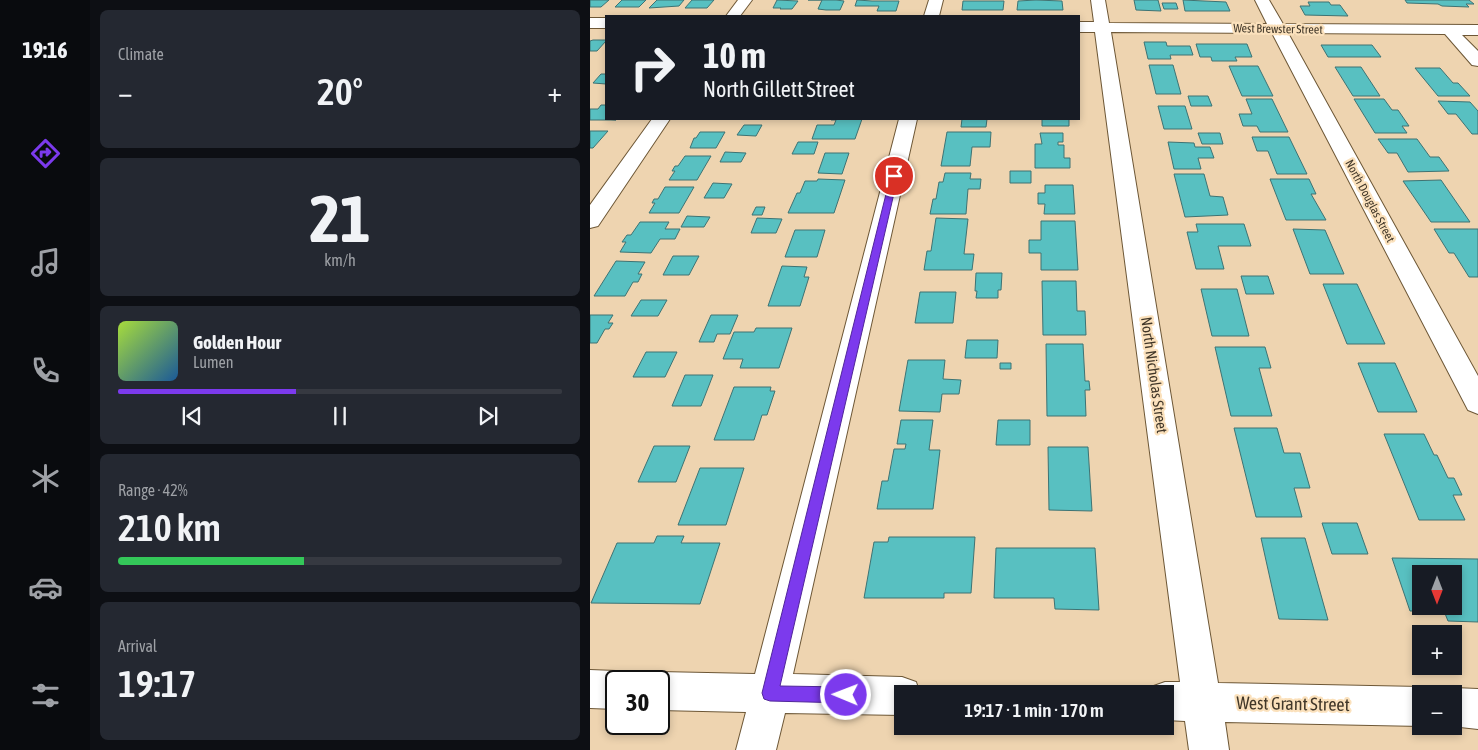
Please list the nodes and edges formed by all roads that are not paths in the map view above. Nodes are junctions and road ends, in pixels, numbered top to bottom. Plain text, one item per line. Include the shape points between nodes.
1 (744, 0) edge
2 (936, 0) edge
3 (1098, 0) edge
4 (1262, 0) edge
5 (734, 15) edge
6 (932, 15) edge
7 (1467, 18) dead end
8 (590, 23) edge
9 (605, 23) edge
10 (1091, 27) edge
11 (1277, 29) junction
12 (1449, 30) junction
13 (1478, 30) edge
14 (1478, 61) edge
15 (660, 120) edge
16 (908, 120) edge
17 (590, 221) edge
18 (1478, 402) edge
19 (590, 689) edge
20 (605, 690) edge
21 (670, 691) edge
22 (770, 693) junction
23 (894, 696) edge
24 (1174, 701) edge
25 (1202, 702) junction
26 (1412, 707) edge
27 (1462, 708) edge
28 (1478, 709) edge
29 (756, 750) edge
30 (1209, 750) edge

1 - 5 street
2 - 6 street
3 - 10 street, North Nicholas Street
4 - 11 street, North Douglas Street
7 - 13 street
8 - 9 street
10 - 11 street, West Brewster Street
10 - 25 street, North Nicholas Street
11 - 12 street, West Brewster Street
11 - 18 street, North Douglas Street
12 - 13 street, West Brewster Street
12 - 14 street
15 - 17 street
16 - 22 street
19 - 20 street
21 - 22 street
22 - 23 street
22 - 29 street
24 - 25 street, West Grant Street
25 - 26 street, West Grant Street
25 - 30 street, North Nicholas Street
27 - 28 street

